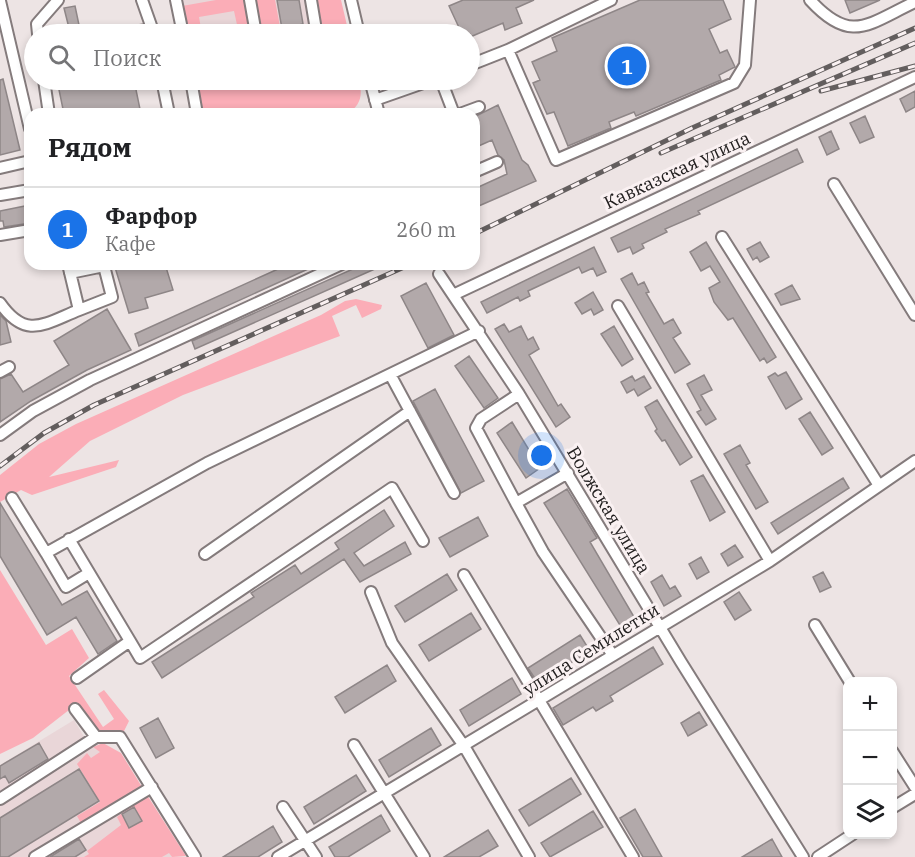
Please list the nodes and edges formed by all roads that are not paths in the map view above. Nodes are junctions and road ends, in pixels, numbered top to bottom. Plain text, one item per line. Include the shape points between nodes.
1 (58, 0) edge
2 (142, 0) edge
3 (177, 0) edge
4 (250, 0) edge
5 (311, 0) edge
6 (351, 0) edge
7 (610, 0) edge
8 (750, 0) edge
9 (810, 0) edge
10 (0, 1) edge
11 (915, 2) edge
12 (37, 24) edge
13 (150, 24) edge
14 (181, 24) edge
15 (254, 24) edge
16 (315, 24) edge
17 (357, 24) edge
18 (508, 50) junction
19 (480, 61) edge
20 (915, 77) edge
21 (45, 90) edge
22 (164, 90) edge
23 (192, 90) edge
24 (372, 90) edge
25 (404, 90) edge
26 (445, 90) edge
27 (375, 100) junction
28 (480, 107) dead end
29 (25, 108) edge
30 (48, 108) edge
31 (168, 108) edge
32 (196, 108) edge
33 (377, 108) edge
34 (452, 108) edge
35 (477, 108) edge
36 (24, 162) edge
37 (497, 162) dead end
38 (0, 168) edge
39 (480, 169) edge
40 (834, 184) dead end
41 (24, 191) edge
42 (0, 195) edge
43 (24, 231) edge
44 (0, 235) edge
45 (722, 237) dead end
46 (69, 270) edge
47 (105, 270) edge
48 (329, 270) edge
49 (439, 274) dead end
50 (453, 295) junction
51 (0, 303) edge
52 (618, 306) dead end
53 (79, 310) junction
54 (915, 315) edge
55 (479, 331) junction
56 (391, 376) junction
57 (519, 394) junction
58 (410, 411) junction
59 (0, 435) edge
60 (915, 461) edge
61 (568, 473) junction
62 (878, 484) junction
63 (454, 493) dead end
64 (12, 498) dead end
65 (516, 503) junction
66 (69, 539) junction
67 (423, 541) dead end
68 (46, 553) junction
69 (205, 554) dead end
70 (770, 561) junction
71 (90, 573) junction
72 (464, 575) dead end
73 (371, 592) dead end
74 (815, 625) dead end
75 (659, 626) junction
76 (130, 641) junction
77 (612, 654) junction
78 (848, 677) edge
79 (77, 678) dead end
80 (539, 701) junction
81 (75, 709) dead end
82 (96, 737) junction
83 (354, 745) dead end
84 (464, 746) junction
85 (897, 759) edge
86 (152, 787) junction
87 (915, 787) edge
88 (385, 793) junction
89 (915, 794) edge
90 (0, 799) edge
91 (897, 805) edge
92 (283, 807) dead end
93 (845, 839) edge
94 (305, 840) junction
95 (35, 857) edge
96 (195, 857) edge
97 (278, 857) edge
98 (316, 857) edge
99 (424, 857) edge
100 (529, 857) edge
101 (633, 857) edge
102 (804, 857) edge
103 (818, 857) edge

1 - 12 street
2 - 13 street
3 - 14 street
4 - 15 street
5 - 16 street
6 - 17 street
7 - 18 street
8 - 18 street via 745,65 734,83 556,160
9 - 11 street via 836,24 847,28 864,25
10 - 29 street
18 - 19 street
20 - 50 street, Кавказская улица
21 - 30 street
22 - 31 street
23 - 32 street
24 - 27 street
25 - 27 street
26 - 34 street
27 - 33 street
28 - 35 street
36 - 38 street
37 - 39 street
40 - 54 street
41 - 42 street
43 - 44 street
45 - 62 street
46 - 53 street
47 - 53 street via 112,297
48 - 59 street via 90,380 33,411
49 - 50 street, Волжская улица
50 - 55 street, Волжская улица
51 - 53 street via 16,322 31,327
52 - 70 street
55 - 56 street
55 - 57 street, Волжская улица
56 - 58 street
56 - 66 street via 207,464
57 - 61 street, Волжская улица
57 - 65 street via 481,419 476,428
58 - 63 street
58 - 69 street
60 - 62 street, улица Семилетки
61 - 65 street
61 - 75 street, Волжская улица
62 - 70 street, улица Семилетки
64 - 68 street
65 - 77 street via 543,552
66 - 68 street
66 - 71 street
67 - 76 street via 392,488 140,658
68 - 71 street via 66,587
70 - 75 street, улица Семилетки
71 - 76 street
72 - 80 street
73 - 84 street via 392,643
74 - 78 street
75 - 77 street, улица Семилетки
75 - 102 street, Волжская улица
76 - 79 street
77 - 80 street, улица Семилетки
80 - 84 street, улица Семилетки
80 - 101 street
81 - 82 street
82 - 86 street via 120,736
82 - 90 street
83 - 88 street
84 - 88 street, улица Семилетки
84 - 100 street
85 - 87 street
86 - 95 street
86 - 96 street
88 - 94 street, улица Семилетки
88 - 99 street
89 - 91 street
92 - 94 street
93 - 103 street
94 - 97 street, улица Семилетки
94 - 98 street

